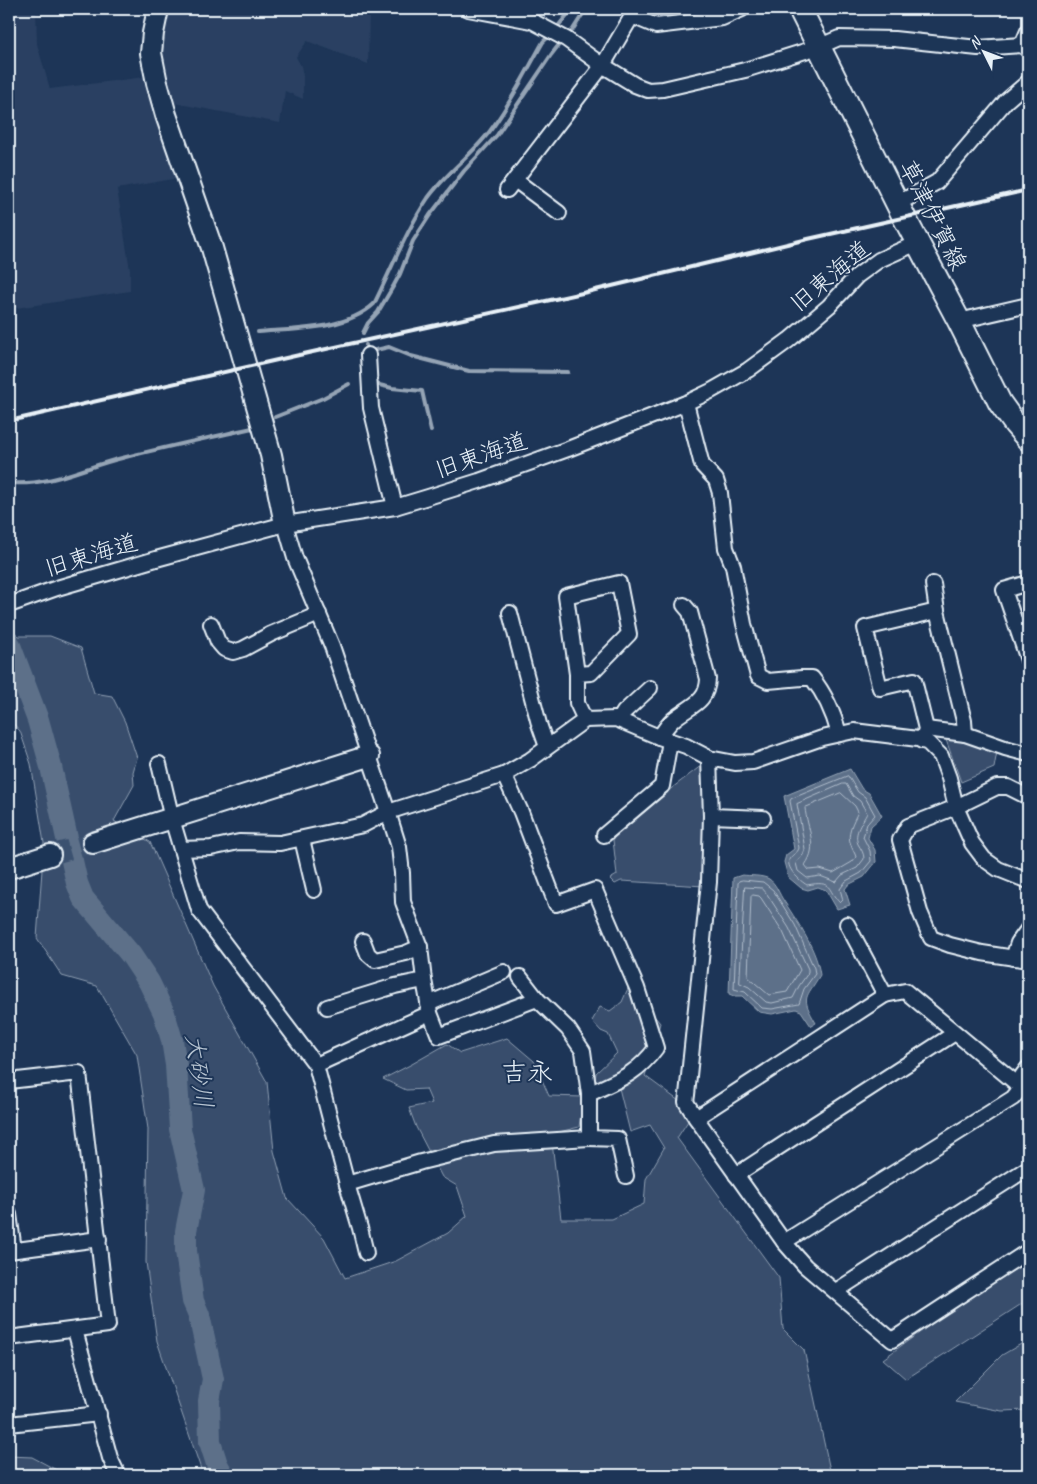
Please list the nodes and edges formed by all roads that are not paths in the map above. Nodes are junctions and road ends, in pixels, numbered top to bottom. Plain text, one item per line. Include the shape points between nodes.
1 (158, 9) edge
2 (468, 9) edge
3 (742, 9) edge
4 (800, 9) edge
5 (633, 12) edge
6 (1028, 31) edge
7 (818, 47) junction
8 (1025, 48) edge
9 (603, 65) junction
10 (1028, 82) edge
11 (897, 204) junction
12 (559, 213) dead end
13 (917, 243) junction
14 (1028, 305) edge
15 (960, 322) junction
16 (368, 355) dead end
17 (686, 403) junction
18 (1028, 439) edge
19 (395, 507) junction
20 (285, 524) junction
21 (1028, 583) edge
22 (933, 584) dead end
23 (12, 604) dead end
24 (684, 605) dead end
25 (937, 611) junction
26 (319, 614) junction
27 (510, 614) dead end
28 (211, 624) dead end
29 (1028, 658) edge
30 (577, 674) junction
31 (650, 688) dead end
32 (584, 720) junction
33 (619, 720) junction
34 (839, 734) junction
35 (965, 734) junction
36 (924, 735) junction
37 (664, 739) junction
38 (547, 747) junction
39 (1028, 754) edge
40 (369, 756) junction
41 (709, 758) junction
42 (159, 764) dead end
43 (504, 775) junction
44 (1028, 797) edge
45 (956, 807) junction
46 (388, 812) junction
47 (711, 816) junction
48 (763, 818) dead end
49 (172, 819) junction
50 (604, 835) dead end
51 (302, 838) junction
52 (93, 843) tunnel mouth
53 (181, 849) junction
54 (50, 855) tunnel mouth
55 (9, 868) edge
56 (1028, 881) edge
57 (314, 890) dead end
58 (847, 924) dead end
59 (1028, 929) edge
60 (363, 940) dead end
61 (420, 947) junction
62 (1013, 958) junction
63 (1028, 960) edge
64 (504, 972) dead end
65 (520, 977) dead end
66 (424, 980) junction
67 (885, 994) junction
68 (537, 999) junction
69 (327, 1007) dead end
70 (429, 1008) junction
71 (955, 1033) junction
72 (316, 1064) junction
73 (1028, 1068) edge
74 (9, 1081) edge
75 (1025, 1090) edge
76 (589, 1094) junction
77 (696, 1118) junction
78 (589, 1138) junction
79 (1028, 1168) edge
80 (736, 1175) junction
81 (626, 1176) dead end
82 (347, 1184) junction
83 (9, 1214) edge
84 (99, 1239) junction
85 (784, 1242) junction
86 (11, 1251) edge
87 (1028, 1251) edge
88 (366, 1254) dead end
89 (836, 1291) junction
90 (76, 1330) junction
91 (9, 1338) edge
92 (99, 1414) junction
93 (9, 1424) edge
94 (118, 1475) edge

1 - 20 street via 151,53 157,83 212,248 271,455
2 - 9 street via 532,21 566,39
3 - 5 street via 722,18 656,26
4 - 7 main road, 草津伊賀線
5 - 9 street
6 - 8 street
7 - 8 street via 839,38 894,39 978,48
7 - 9 street via 745,70 663,89 648,90 636,86
7 - 11 main road, 草津伊賀線
9 - 12 street via 511,185
10 - 11 street via 1006,101 937,182
11 - 13 main road, 草津伊賀線
13 - 15 main road, 草津伊賀線
13 - 17 street, 旧東海道 via 879,260 857,276 789,340 748,370
14 - 15 street
15 - 18 main road, 草津伊賀線 via 1000,403
16 - 19 street via 371,408
17 - 19 street, 旧東海道 via 479,481
17 - 34 street via 702,465 716,480 720,493 726,548 758,676 768,681 812,678 827,702
19 - 20 street, 旧東海道
20 - 23 street, 旧東海道
20 - 26 street via 295,558
21 - 29 street via 1004,590
22 - 25 street
24 - 37 street via 690,612 708,689 703,698 672,720
25 - 35 street
25 - 36 street via 865,628 880,688 914,680
26 - 28 street via 233,652 218,642
26 - 40 street
27 - 38 street
30 - 30 street via 566,596 619,582 629,634 591,672
30 - 32 street via 577,703
31 - 33 street
32 - 33 street
32 - 38 street
33 - 37 street
34 - 36 street via 854,731
34 - 41 street via 753,762 735,763
35 - 36 street
35 - 39 street
36 - 45 street via 940,756
37 - 41 street
37 - 50 street via 662,786
38 - 43 street
40 - 46 street
40 - 49 street
41 - 47 street
42 - 49 street
43 - 46 street
43 - 76 street via 556,904 595,890 637,988 656,1048 646,1062 630,1075
44 - 45 street via 1008,787 997,787
45 - 56 street via 972,843 984,859 998,869
45 - 62 street via 908,826 900,840 920,912 931,938 982,954
46 - 51 street via 363,825
46 - 61 street via 399,847 403,902
47 - 48 street
47 - 77 street via 709,882 686,1102
49 - 52 street
49 - 53 street
51 - 53 street via 280,843 239,842 212,848
51 - 57 street
53 - 72 street via 199,910
54 - 55 street
58 - 67 street
59 - 62 street
60 - 61 street via 368,954 375,960
61 - 66 street
62 - 63 street
64 - 70 street
65 - 68 street
66 - 69 street
66 - 70 street
67 - 71 street via 905,991
67 - 77 street
68 - 70 street via 439,1036
68 - 76 street via 568,1029 583,1051
70 - 72 street
71 - 75 street
71 - 80 street
72 - 82 street
73 - 75 street via 1022,1076
74 - 84 street via 79,1073
75 - 85 street
76 - 78 street
77 - 80 street
78 - 81 street via 618,1139
78 - 82 street via 494,1144
79 - 89 street
80 - 85 street
82 - 88 street
83 - 86 street
84 - 86 street
84 - 90 street via 108,1325
85 - 89 street via 805,1266
87 - 89 street via 892,1340
90 - 91 street
90 - 92 street
92 - 93 street
92 - 94 street via 110,1458

